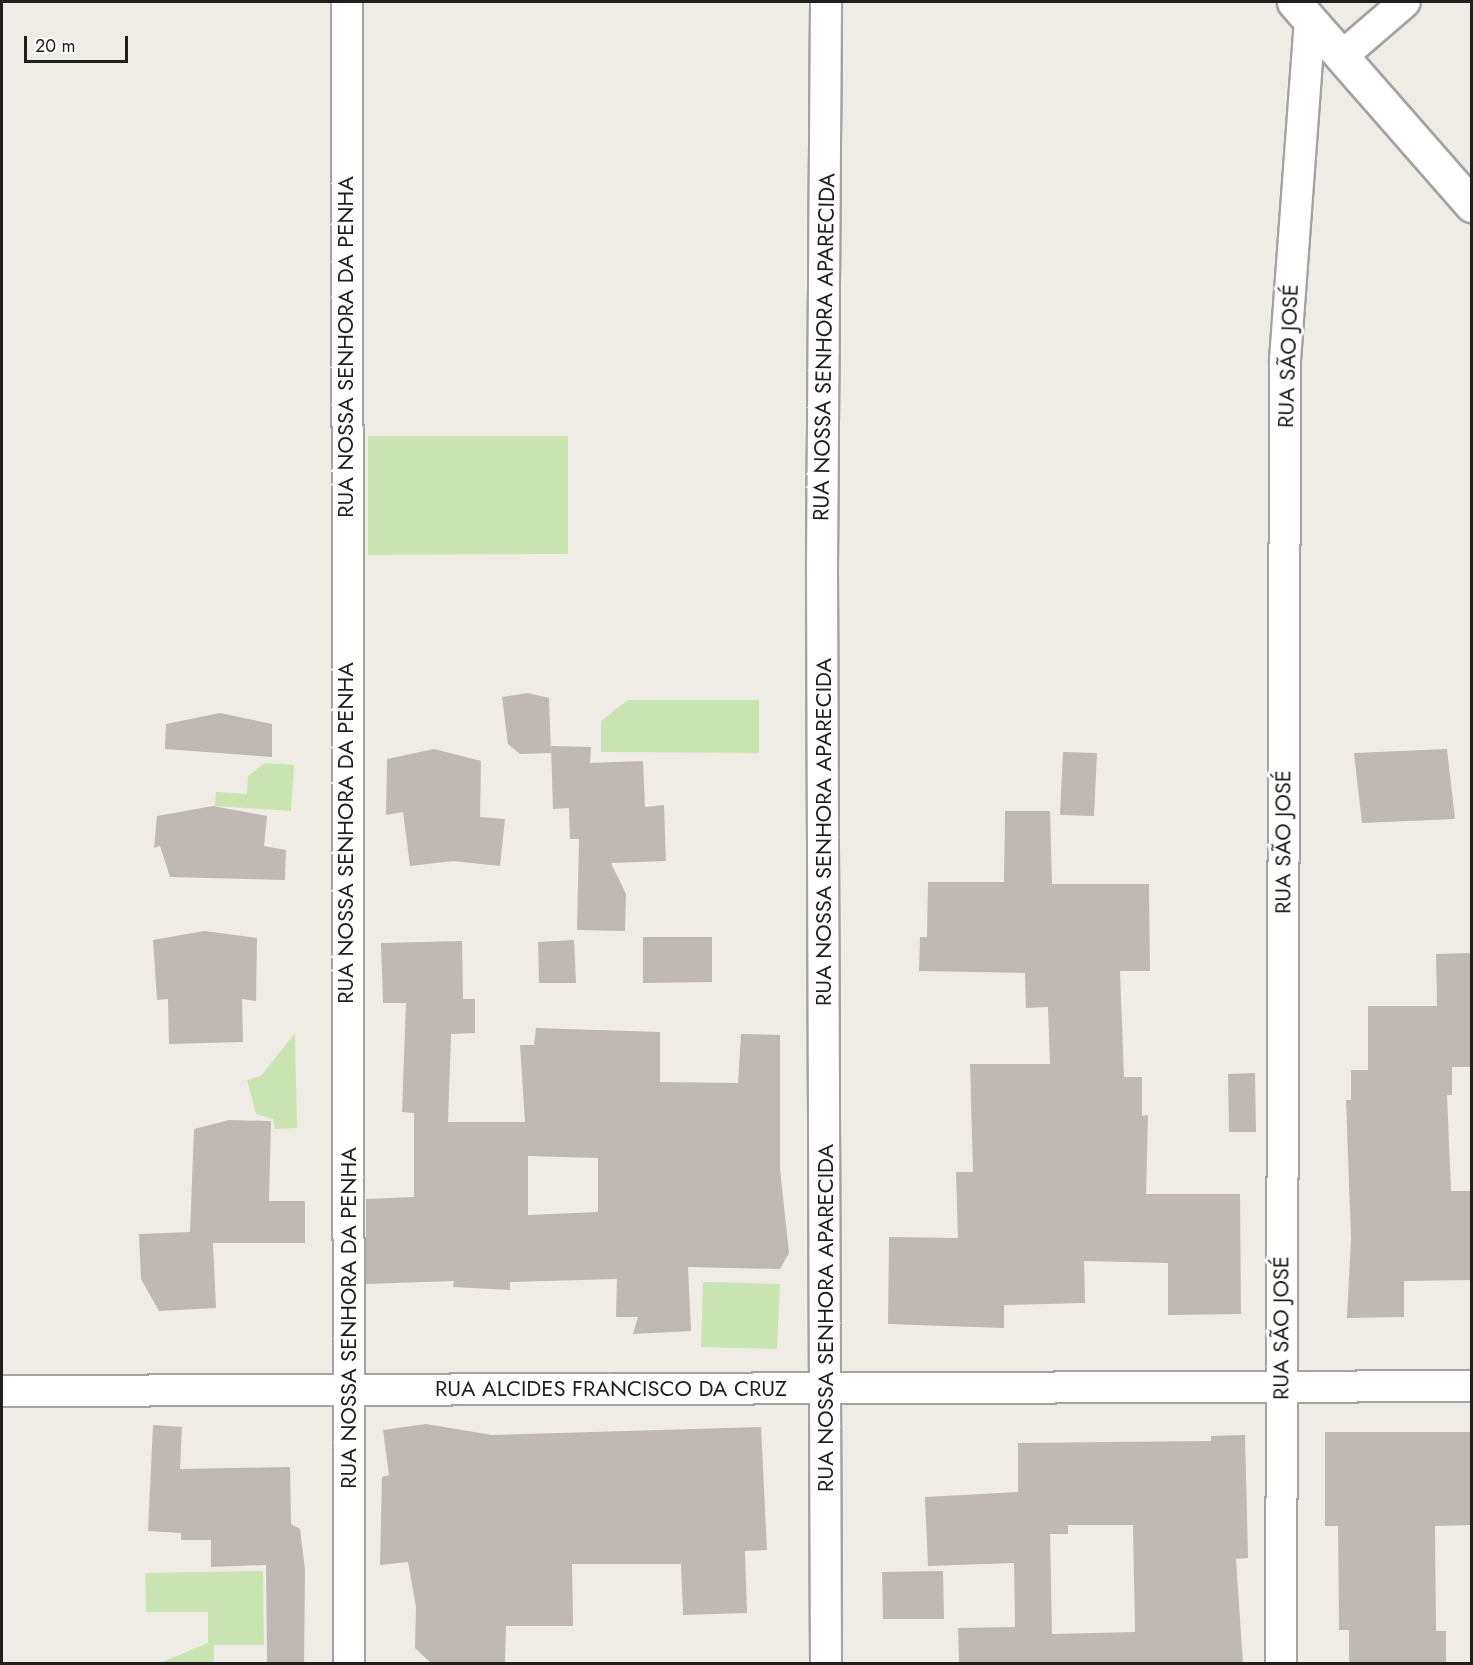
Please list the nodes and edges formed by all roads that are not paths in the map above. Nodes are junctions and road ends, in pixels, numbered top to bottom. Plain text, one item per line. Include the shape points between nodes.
1 (347, 2) edge
2 (826, 2) edge
3 (1406, 2) edge
4 (1302, 11) edge
5 (1341, 57) junction
6 (1472, 205) edge
7 (1281, 1386) junction
8 (1472, 1386) edge
9 (827, 1389) junction
10 (350, 1390) junction
11 (2, 1391) edge
12 (349, 1664) edge
13 (826, 1664) edge
14 (1281, 1664) edge

1 - 10 street, RUA NOSSA SENHORA DA PENHA
2 - 9 street, RUA NOSSA SENHORA APARECIDA via 822,576
3 - 5 street
4 - 5 street
4 - 7 street, RUA SÃO JOSÉ via 1285,360
5 - 6 street
7 - 8 street, RUA ALCIDES FRANCISCO DA CRUZ
7 - 9 street, RUA ALCIDES FRANCISCO DA CRUZ
7 - 14 street, RUA SÃO JOSÉ
9 - 10 street, RUA ALCIDES FRANCISCO DA CRUZ
9 - 13 street, RUA NOSSA SENHORA APARECIDA
10 - 11 street, RUA ALCIDES FRANCISCO DA CRUZ
10 - 12 street, RUA NOSSA SENHORA DA PENHA

